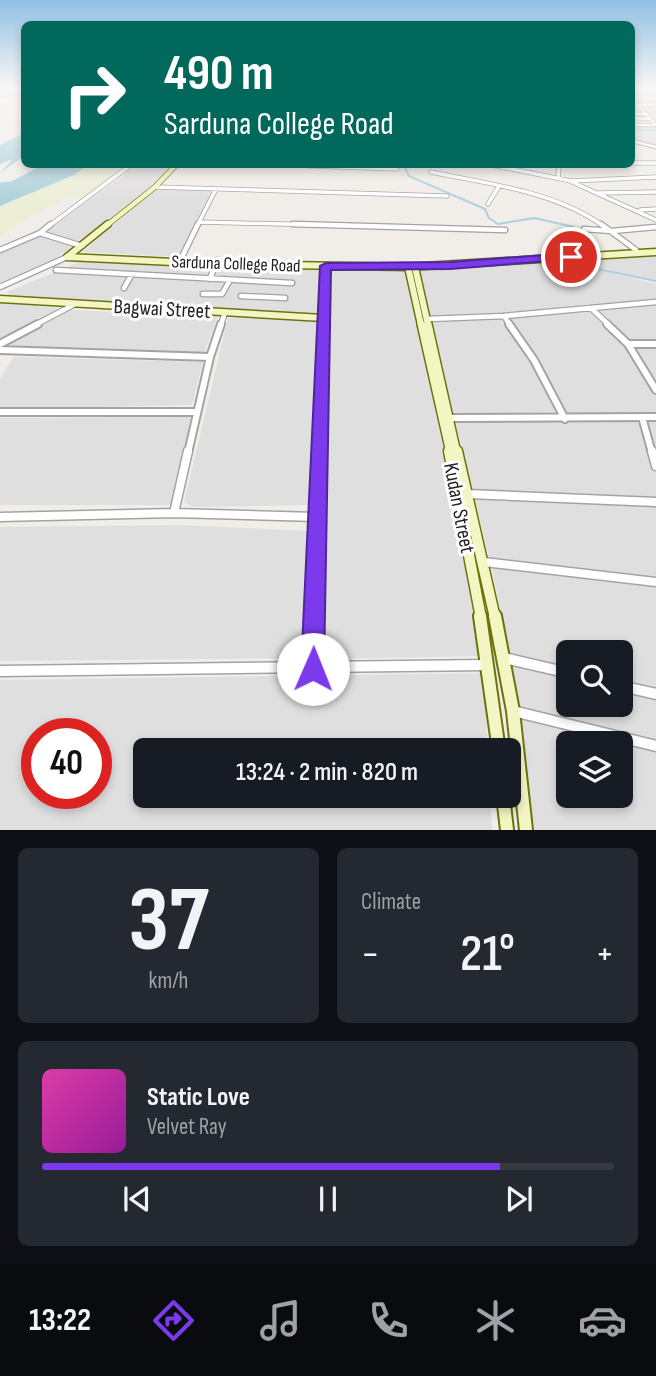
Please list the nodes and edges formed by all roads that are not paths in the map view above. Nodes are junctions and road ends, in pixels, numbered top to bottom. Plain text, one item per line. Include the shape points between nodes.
1 (635, 142) edge
2 (656, 147) edge
3 (635, 163) edge
4 (656, 163) edge
5 (127, 168) edge
6 (173, 168) edge
7 (370, 168) edge
8 (504, 168) edge
9 (559, 168) edge
10 (397, 169) dead end
11 (513, 170) joint
12 (431, 172) dead end
13 (656, 177) edge
14 (558, 178) junction
15 (571, 181) junction
16 (499, 186) junction
17 (155, 187) junction
18 (216, 189) junction
19 (656, 191) edge
20 (595, 193) junction
21 (447, 196) dead end
22 (488, 204) dead end
23 (656, 209) edge
24 (638, 211) junction
25 (656, 220) edge
26 (200, 222) junction
27 (656, 227) edge
28 (584, 229) dead end
29 (505, 230) dead end
30 (612, 231) junction
31 (40, 233) junction
32 (82, 246) junction
33 (0, 250) edge
34 (636, 250) junction
35 (656, 251) edge
36 (574, 255) junction
37 (70, 256) junction
38 (181, 259) junction
39 (217, 262) junction
40 (326, 266) junction
41 (412, 267) junction
42 (56, 270) dead end
43 (132, 274) junction
44 (210, 279) junction
45 (230, 280) junction
46 (271, 282) junction
47 (292, 283) dead end
48 (0, 287) edge
49 (124, 288) dead end
50 (203, 294) dead end
51 (241, 296) dead end
52 (266, 297) junction
53 (285, 298) dead end
54 (0, 299) edge
55 (656, 302) edge
56 (75, 304) junction
57 (591, 308) junction
58 (225, 312) junction
59 (503, 316) junction
60 (324, 318) junction
61 (428, 319) junction
62 (0, 344) edge
63 (628, 344) junction
64 (656, 344) edge
65 (0, 350) edge
66 (210, 357) junction
67 (656, 390) edge
68 (0, 412) edge
69 (196, 412) junction
70 (656, 416) edge
71 (642, 417) junction
72 (451, 418) junction
73 (565, 419) junction
74 (656, 466) edge
75 (468, 494) junction
76 (656, 502) edge
77 (174, 513) junction
78 (0, 517) edge
79 (316, 517) junction
80 (484, 562) junction
81 (656, 582) edge
82 (504, 658) junction
83 (489, 665) junction
84 (313, 669) junction
85 (556, 670) edge
86 (0, 671) edge
87 (633, 688) edge
88 (656, 694) edge
89 (513, 711) junction
90 (497, 738) edge
91 (656, 746) edge
92 (504, 808) edge
93 (507, 830) edge
94 (526, 830) edge

1 - 2 street
3 - 4 street
5 - 31 street
6 - 17 street
7 - 10 street
8 - 11 street
9 - 14 street
11 - 14 street
12 - 16 street
13 - 15 street
14 - 15 street
15 - 20 street
16 - 22 street
16 - 30 street via 582,211
17 - 18 street
17 - 32 street
18 - 21 street
18 - 26 street
19 - 20 street
20 - 24 street
23 - 24 street
24 - 25 street
26 - 29 street
26 - 38 street
27 - 30 street
28 - 30 street
30 - 34 street
31 - 32 street
31 - 33 street
32 - 37 street
34 - 35 street, Sarduna College Road
34 - 36 street, Sarduna College Road
35 - 36 street, Sarduna College Road
36 - 39 street, Sarduna College Road via 448,262
36 - 41 street, Sarduna College Road
37 - 38 street, Sarduna College Road
37 - 39 street, Sarduna College Road
37 - 48 street
38 - 39 street, Sarduna College Road
39 - 40 street, Sarduna College Road
39 - 44 street
40 - 41 street, Sarduna College Road
40 - 60 street
41 - 61 street
41 - 83 street, Kudan Street
42 - 43 street
43 - 44 street
43 - 49 street
44 - 45 street
45 - 46 street
45 - 50 street via 222,294
46 - 47 street
46 - 52 street
51 - 52 street
52 - 53 street
54 - 56 street, Bagwai Street
55 - 57 street
56 - 58 street, Bagwai Street
56 - 62 street
57 - 59 street
57 - 63 street
58 - 60 street, Bagwai Street
58 - 66 street
59 - 61 street
59 - 73 street via 534,360
60 - 79 street
61 - 72 street
63 - 64 street
63 - 67 street
65 - 66 street
66 - 69 street
68 - 69 street
69 - 77 street
70 - 71 street
71 - 73 street
71 - 74 street
72 - 73 street
72 - 75 street
75 - 76 street
75 - 80 street
77 - 78 street
77 - 79 street
79 - 84 street
80 - 81 street
80 - 82 street
82 - 85 street
82 - 89 street
83 - 84 street
83 - 90 street, Kudan Street
84 - 86 street
87 - 88 street
89 - 91 street
89 - 94 street
92 - 93 street

